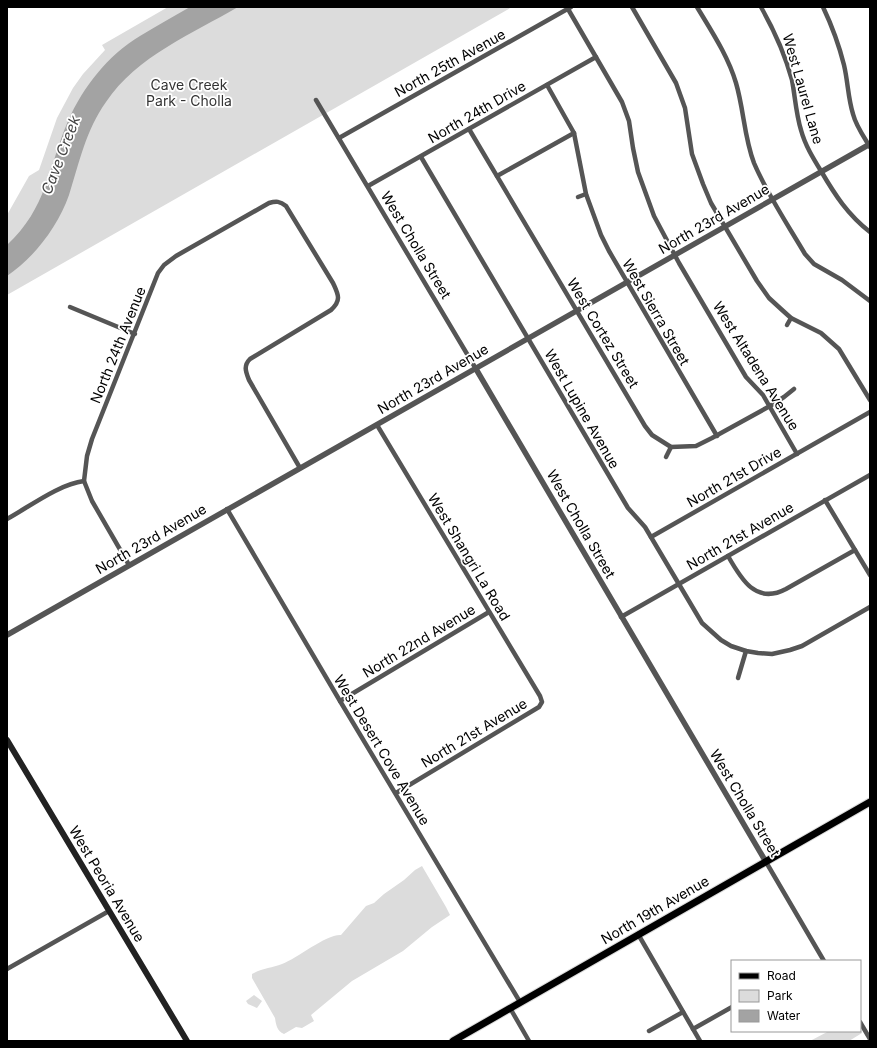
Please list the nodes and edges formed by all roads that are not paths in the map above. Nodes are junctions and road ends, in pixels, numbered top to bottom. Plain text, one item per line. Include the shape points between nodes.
1 (632, 7) edge
2 (697, 7) edge
3 (761, 7) edge
4 (823, 7) edge
5 (569, 8) edge
6 (596, 57) junction
7 (547, 85) junction
8 (316, 100) dead end
9 (469, 129) junction
10 (574, 133) junction
11 (339, 138) junction
12 (870, 146) edge
13 (421, 157) junction
14 (821, 172) junction
15 (497, 176) junction
16 (368, 186) junction
17 (586, 194) junction
18 (578, 197) dead end
19 (773, 199) junction
20 (725, 227) junction
21 (870, 232) edge
22 (675, 255) junction
23 (626, 282) junction
24 (870, 302) edge
25 (70, 307) dead end
26 (577, 311) junction
27 (791, 318) junction
28 (787, 325) dead end
29 (135, 334) junction
30 (528, 339) junction
31 (476, 369) junction
32 (794, 389) dead end
33 (870, 400) edge
34 (770, 406) junction
35 (870, 412) edge
36 (377, 425) junction
37 (717, 436) junction
38 (671, 447) junction
39 (797, 454) junction
40 (666, 458) dead end
41 (300, 468) junction
42 (870, 474) edge
43 (84, 481) junction
44 (825, 500) junction
45 (227, 509) junction
46 (7, 519) edge
47 (651, 538) junction
48 (855, 550) junction
49 (728, 556) junction
50 (129, 565) junction
51 (870, 575) edge
52 (679, 584) junction
53 (870, 607) edge
54 (489, 612) junction
55 (621, 617) junction
56 (7, 635) edge
57 (746, 651) junction
58 (738, 678) dead end
59 (340, 701) junction
60 (542, 702) joint
61 (7, 740) edge
62 (396, 793) junction
63 (870, 802) edge
64 (766, 862) junction
65 (109, 911) junction
66 (638, 934) junction
67 (823, 960) edge
68 (7, 969) edge
69 (520, 1002) junction
70 (510, 1008) junction
71 (731, 1008) edge
72 (683, 1012) junction
73 (861, 1024) edge
74 (693, 1029) junction
75 (649, 1031) dead end
76 (870, 1039) edge
77 (187, 1041) edge
78 (453, 1041) edge
79 (529, 1041) edge
80 (700, 1041) edge

1 - 20 street via 676,83 684,108 692,154 711,203
2 - 19 street via 731,69 749,147 759,174
3 - 14 street, West Laurel Lane via 785,57 801,130
4 - 12 street via 841,52 853,116
5 - 6 street, West Altadena Avenue
5 - 11 street, North 25th Avenue
6 - 7 street, North 24th Drive
6 - 22 street, West Altadena Avenue via 624,107 638,172 647,200
7 - 9 street, North 24th Drive
7 - 10 street, West Sierra Street
8 - 11 street, West Cholla Street
9 - 13 street, North 24th Drive
9 - 15 street, West Cortez Street
10 - 15 street
10 - 17 street, West Sierra Street
11 - 16 street, West Cholla Street
12 - 14 street, North 23rd Avenue
13 - 16 street, North 24th Drive
13 - 30 street, West Lupine Avenue
14 - 19 street, North 23rd Avenue
14 - 21 street, West Laurel Lane via 841,204
15 - 26 street, West Cortez Street
16 - 31 street, West Cholla Street
17 - 18 street
17 - 23 street, West Sierra Street via 601,235
19 - 20 street, North 23rd Avenue
19 - 24 street via 810,260
20 - 22 street, North 23rd Avenue
20 - 27 street via 764,292
22 - 23 street, North 23rd Avenue
22 - 34 street, West Altadena Avenue via 746,377
23 - 26 street, North 23rd Avenue
23 - 37 street, West Sierra Street
25 - 29 street
26 - 30 street, North 23rd Avenue
26 - 38 street, West Cortez Street via 645,426 652,435
27 - 28 street
27 - 33 street via 821,333 839,349
29 - 41 street, North 24th Avenue via 158,273 164,265 269,203 281,202 286,206 333,283 338,300 331,310 250,359 245,367 249,380
29 - 43 street, North 24th Avenue via 86,456
30 - 31 street, North 23rd Avenue
30 - 47 street, West Lupine Avenue via 628,508
31 - 36 street, North 23rd Avenue
31 - 55 street, West Cholla Street
32 - 34 street
34 - 37 street
34 - 39 street, West Altadena Avenue
35 - 39 street, North 21st Drive
36 - 41 street, North 23rd Avenue
36 - 54 street, West Shangri La Road
37 - 38 street via 696,446
38 - 40 street
39 - 47 street, North 21st Drive
41 - 45 street, North 23rd Avenue
42 - 44 street, North 21st Avenue
43 - 46 street via 63,487
43 - 50 street via 92,501
44 - 48 street
44 - 49 street, North 21st Avenue
45 - 50 street, North 23rd Avenue
45 - 59 street, West Desert Cove Avenue
47 - 52 street, West Lupine Avenue
48 - 49 street via 774,593 758,592 745,583
48 - 51 street
49 - 52 street, North 21st Avenue
50 - 56 street, North 23rd Avenue
52 - 55 street, North 21st Avenue
52 - 57 street, West Lupine Avenue via 709,630 731,646
53 - 57 street, West Lupine Avenue via 802,646 772,654
54 - 59 street, North 22nd Avenue
54 - 60 street, West Shangri La Road
55 - 64 street, West Cholla Street
57 - 58 street
59 - 62 street, West Desert Cove Avenue
60 - 62 street, North 21st Avenue
61 - 65 main road, West Peoria Avenue
62 - 69 street, West Desert Cove Avenue
63 - 64 main road, North 19th Avenue
64 - 66 main road, North 19th Avenue
64 - 67 street, West Cholla Street
65 - 68 street
65 - 77 main road, West Peoria Avenue
66 - 69 main road, North 19th Avenue
66 - 72 street
69 - 70 main road, North 19th Avenue
70 - 78 main road, North 19th Avenue
70 - 79 street
71 - 74 street
72 - 74 street
72 - 75 street
73 - 76 street
74 - 80 street

